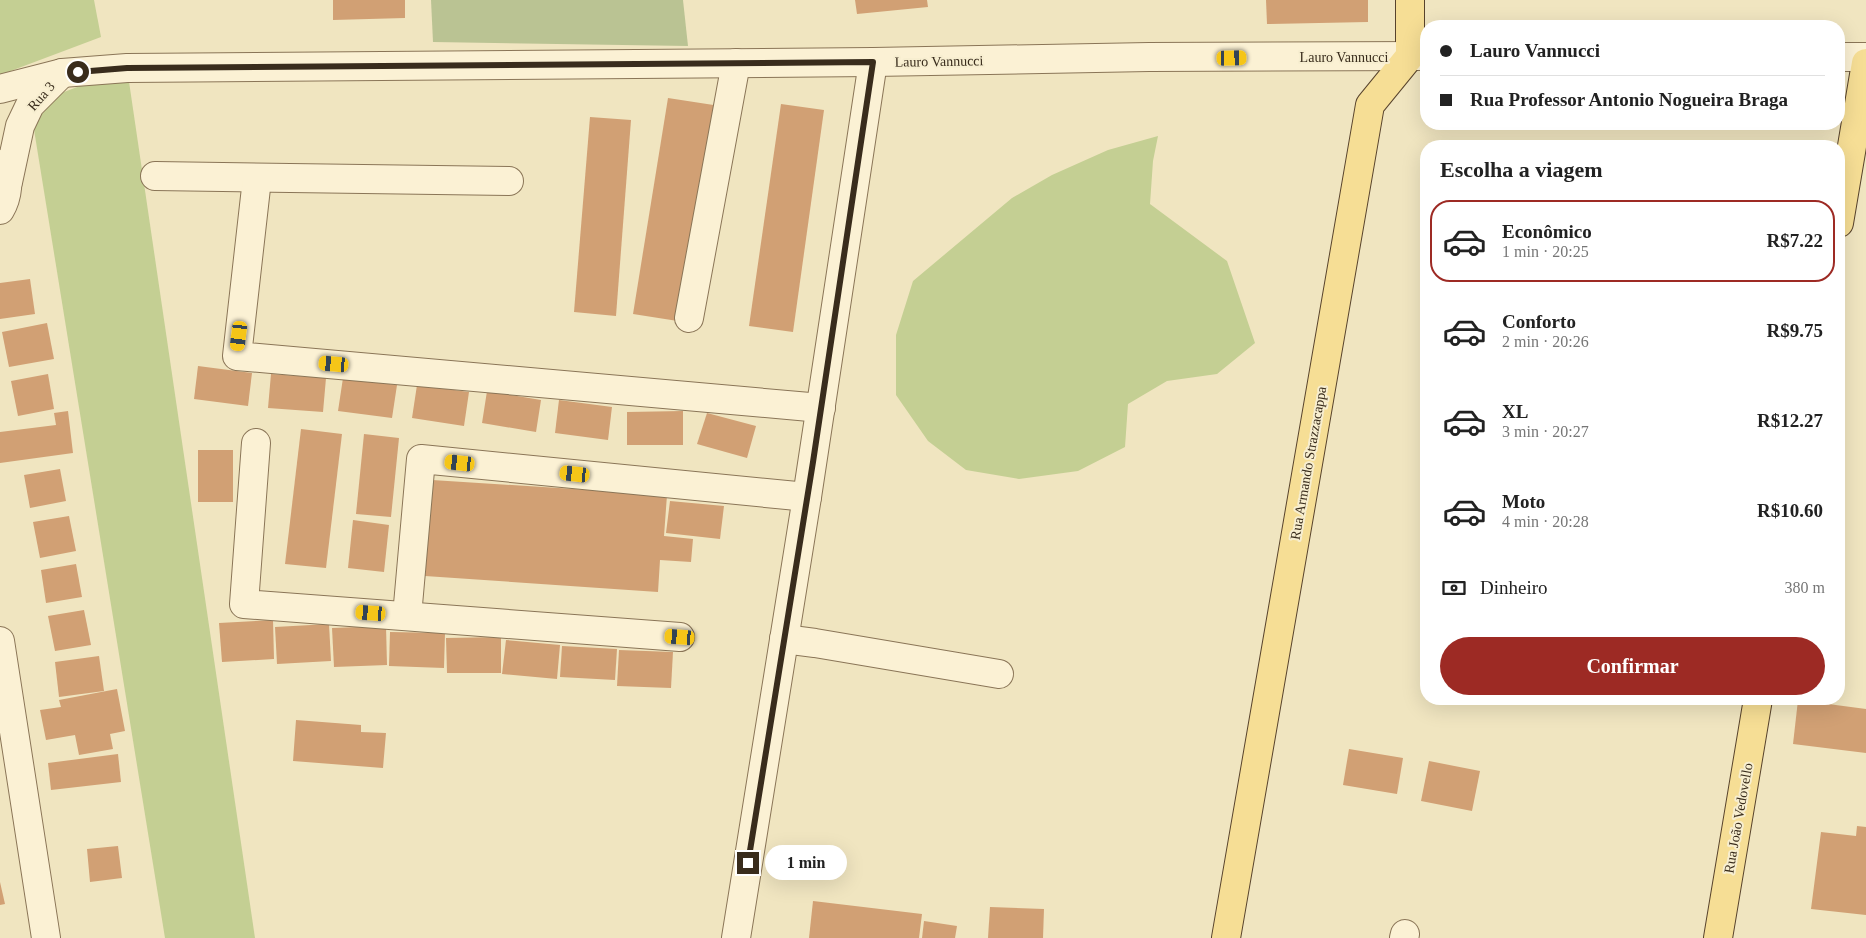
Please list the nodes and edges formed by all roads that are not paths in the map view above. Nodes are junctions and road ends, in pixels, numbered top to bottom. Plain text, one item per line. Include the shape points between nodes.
1 (1410, 0) edge
2 (1418, 56) edge
3 (1845, 57) edge
4 (1866, 57) edge
5 (873, 62) junction
6 (736, 63) junction
7 (1866, 63) edge
8 (62, 73) junction
9 (0, 89) edge
10 (0, 151) edge
11 (156, 176) dead end
12 (257, 178) junction
13 (509, 181) dead end
14 (8, 182) junction
15 (1845, 187) edge
16 (0, 210) edge
17 (689, 318) dead end
18 (821, 408) junction
19 (256, 443) dead end
20 (807, 497) junction
21 (407, 616) junction
22 (680, 637) dead end
23 (784, 639) junction
24 (0, 641) edge
25 (999, 674) dead end
26 (1757, 705) edge
27 (46, 938) edge
28 (736, 938) edge
29 (1226, 938) edge
30 (1718, 938) edge

1 - 2 main road
2 - 5 street, Lauro Vannucci
2 - 29 main road, Rua Armando Strazzacappa via 1370,105
3 - 4 street
5 - 6 street, Lauro Vannucci
5 - 18 street
6 - 8 street, Lauro Vannucci via 127,68
6 - 17 street
7 - 15 main road
8 - 9 street, Rua 3
8 - 14 street, Rua 3 via 30,105 20,126
10 - 14 street via 6,161
11 - 12 street
12 - 13 street
12 - 18 street via 236,356
14 - 16 street, Rua 3
18 - 20 street
19 - 21 street via 244,604
20 - 21 street via 421,459
20 - 23 street
21 - 22 street
23 - 25 street
23 - 28 street
24 - 27 street
26 - 30 main road, Rua João Vedovello

